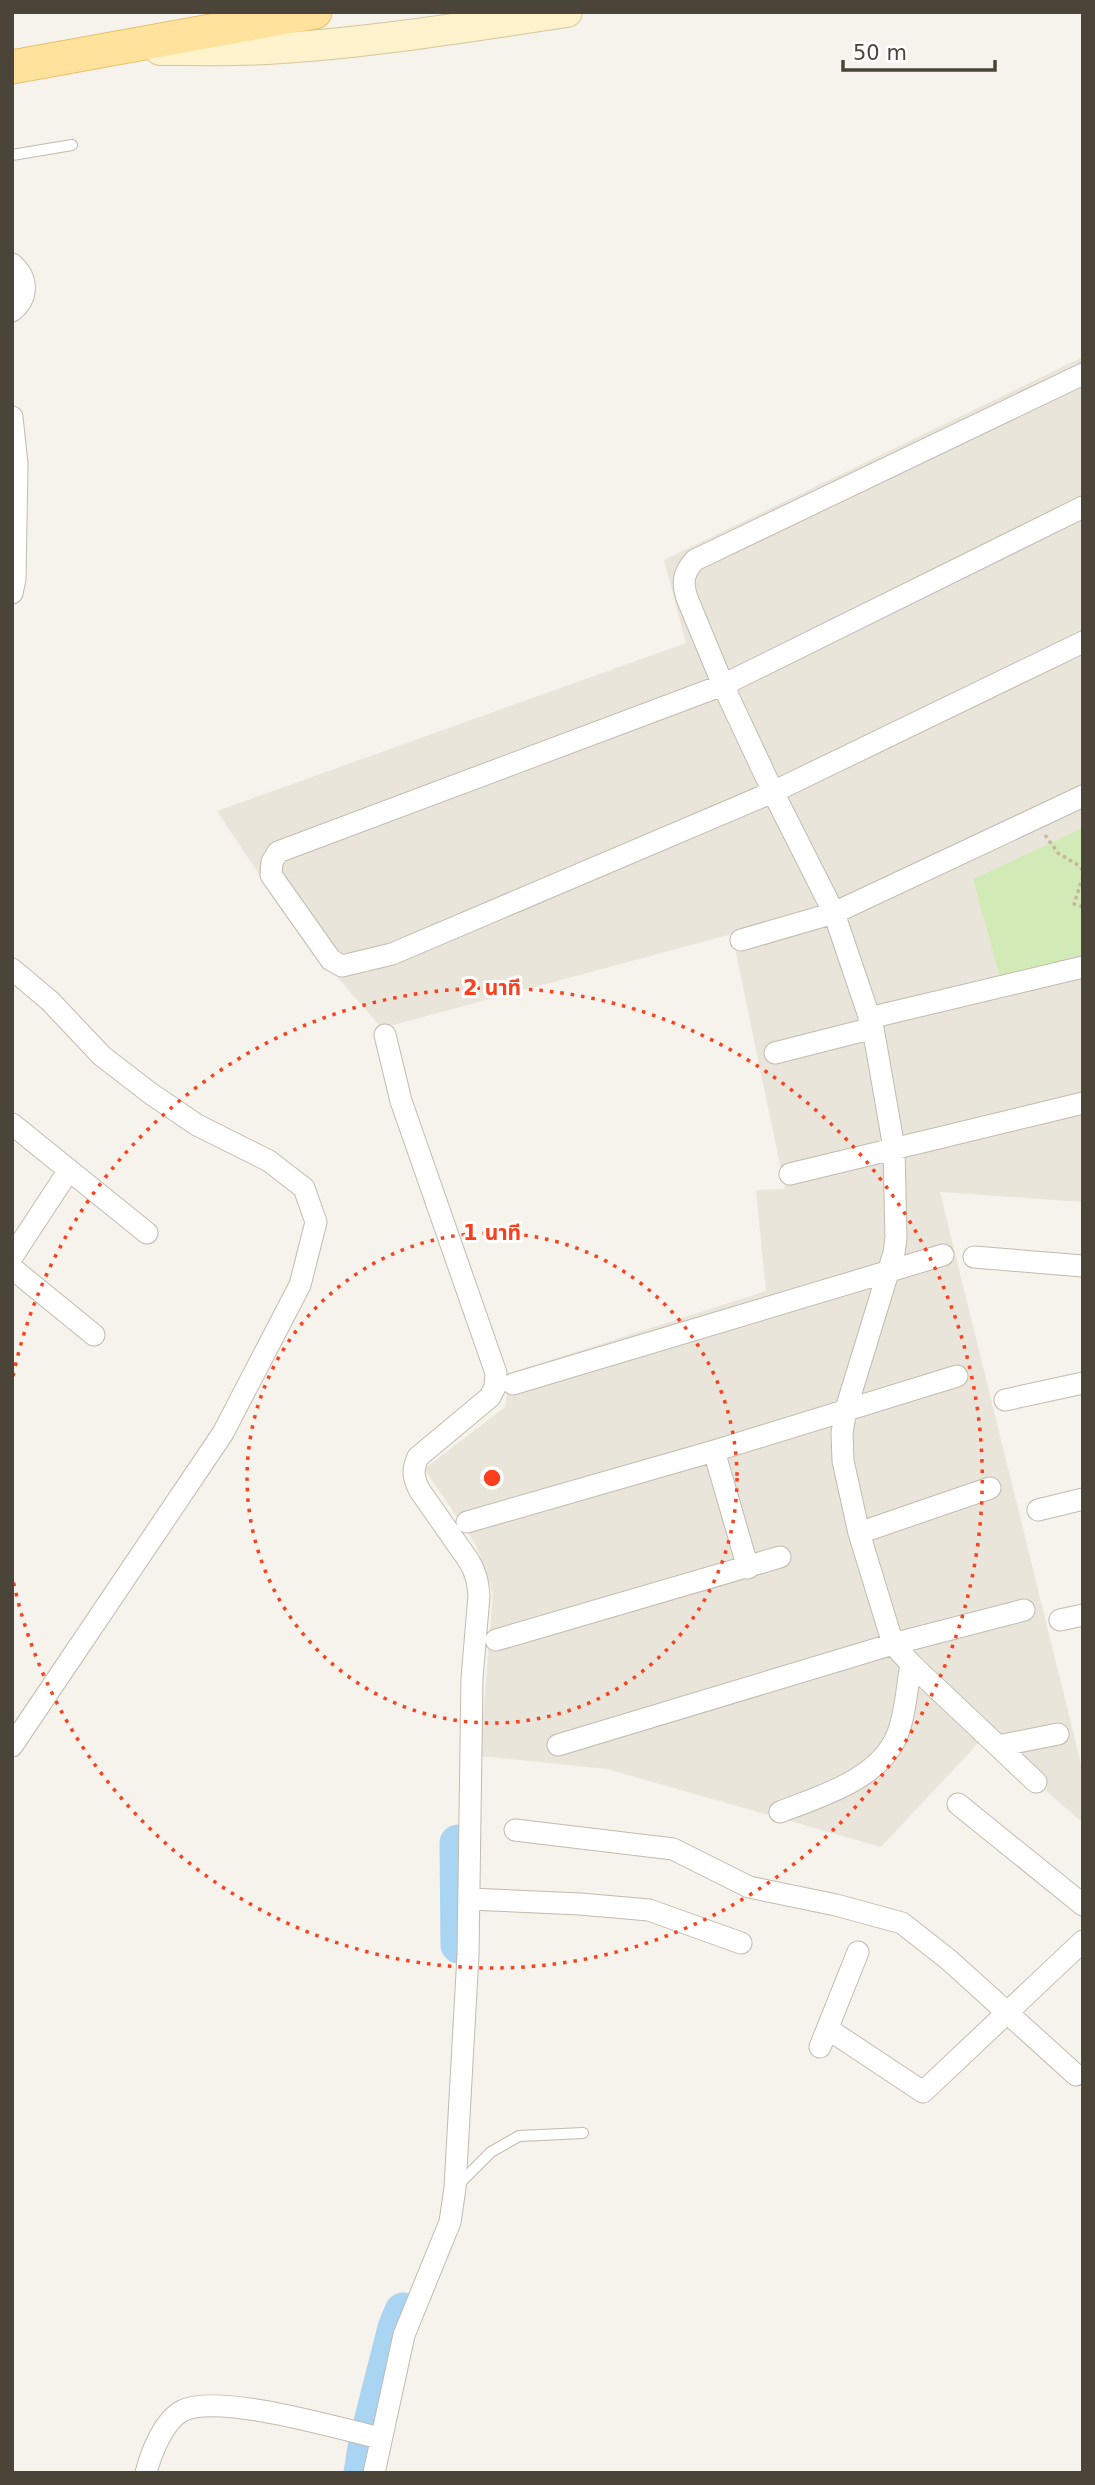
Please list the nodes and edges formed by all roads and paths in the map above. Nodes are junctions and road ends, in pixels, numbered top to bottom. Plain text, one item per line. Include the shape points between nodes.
1 (315, 12) edge
2 (567, 12) edge
3 (109, 49) junction
4 (12, 67) edge
5 (72, 145) dead end
6 (12, 155) edge
7 (12, 264) edge
8 (12, 311) edge
9 (1083, 374) edge
10 (12, 417) edge
11 (1083, 508) edge
12 (12, 593) edge
13 (1083, 642) edge
14 (723, 685) junction
15 (773, 792) junction
16 (1083, 796) edge
17 (1033, 819) junction
18 (1083, 875) edge
19 (1083, 907) edge
20 (834, 912) junction
21 (741, 940) dead end
22 (1083, 967) edge
23 (12, 969) edge
24 (871, 1023) junction
25 (385, 1035) dead end
26 (775, 1053) dead end
27 (1083, 1103) edge
28 (12, 1124) edge
29 (894, 1148) junction
30 (69, 1170) junction
31 (790, 1174) dead end
32 (147, 1233) dead end
33 (943, 1255) dead end
34 (12, 1257) edge
35 (974, 1257) dead end
36 (1083, 1266) edge
37 (12, 1268) edge
38 (888, 1273) junction
39 (94, 1335) dead end
40 (957, 1376) dead end
41 (1083, 1383) edge
42 (513, 1384) dead end
43 (1005, 1400) dead end
44 (846, 1409) junction
45 (714, 1451) junction
46 (990, 1488) dead end
47 (1083, 1499) edge
48 (1038, 1510) dead end
49 (467, 1522) dead end
50 (859, 1533) junction
51 (780, 1558) dead end
52 (748, 1568) junction
53 (1024, 1610) dead end
54 (1083, 1615) edge
55 (1060, 1620) dead end
56 (496, 1640) dead end
57 (893, 1644) junction
58 (911, 1664) junction
59 (1058, 1734) dead end
60 (558, 1745) dead end
61 (12, 1746) edge
62 (998, 1746) junction
63 (1036, 1782) dead end
64 (958, 1804) dead end
65 (780, 1812) dead end
66 (515, 1830) dead end
67 (469, 1899) junction
68 (1083, 1905) edge
69 (1083, 1941) edge
70 (741, 1943) dead end
71 (858, 1952) dead end
72 (1007, 2013) junction
73 (1076, 2075) dead end
74 (583, 2133) dead end
75 (455, 2188) junction
76 (377, 2437) junction
77 (146, 2473) edge
78 (374, 2473) edge

1 - 3 main road
2 - 3 main road via 267,49
3 - 4 main road
5 - 6 lane
7 - 8 street via 25,285 21,303
9 - 14 street via 695,560 685,571 683,585
10 - 12 street via 17,464
11 - 14 street
13 - 15 street
14 - 15 street
14 - 15 street via 278,852 271,874 324,952 342,966 393,954
15 - 20 street
16 - 17 street
17 - 18 path via 1058,853 1081,867
17 - 20 street
18 - 19 path via 1074,904
20 - 21 street
20 - 24 street
22 - 24 street
23 - 61 street via 102,1056 150,1093 197,1125 269,1161 304,1188 316,1222 300,1285 223,1433
24 - 26 street
24 - 29 street
25 - 67 street via 401,1101 496,1373 490,1397 418,1457 414,1466 420,1491 469,1561 478,1584
27 - 29 street
28 - 30 street
29 - 31 street
29 - 38 street via 896,1238
30 - 32 street
30 - 34 street
33 - 38 street
35 - 36 street
37 - 39 street
38 - 42 street
38 - 44 street
40 - 44 street
41 - 43 street
44 - 45 street
44 - 50 street via 843,1461
45 - 49 street
45 - 52 street
46 - 50 street
47 - 48 street
50 - 57 street
51 - 52 street
52 - 56 street
53 - 57 street
54 - 55 street
57 - 58 street
57 - 60 street
58 - 62 street
58 - 65 street via 899,1729 886,1754 851,1784
59 - 62 street
62 - 63 street
64 - 68 street
66 - 72 street via 673,1849 749,1887 902,1923
67 - 70 street via 649,1910
67 - 75 street
69 - 72 street
71 - 72 street via 824,2038 923,2092
72 - 73 street
74 - 75 lane via 519,2136 491,2152
75 - 76 street via 450,2222 404,2335
76 - 77 street via 240,2407 207,2405 182,2410 170,2423 152,2450
76 - 78 street

